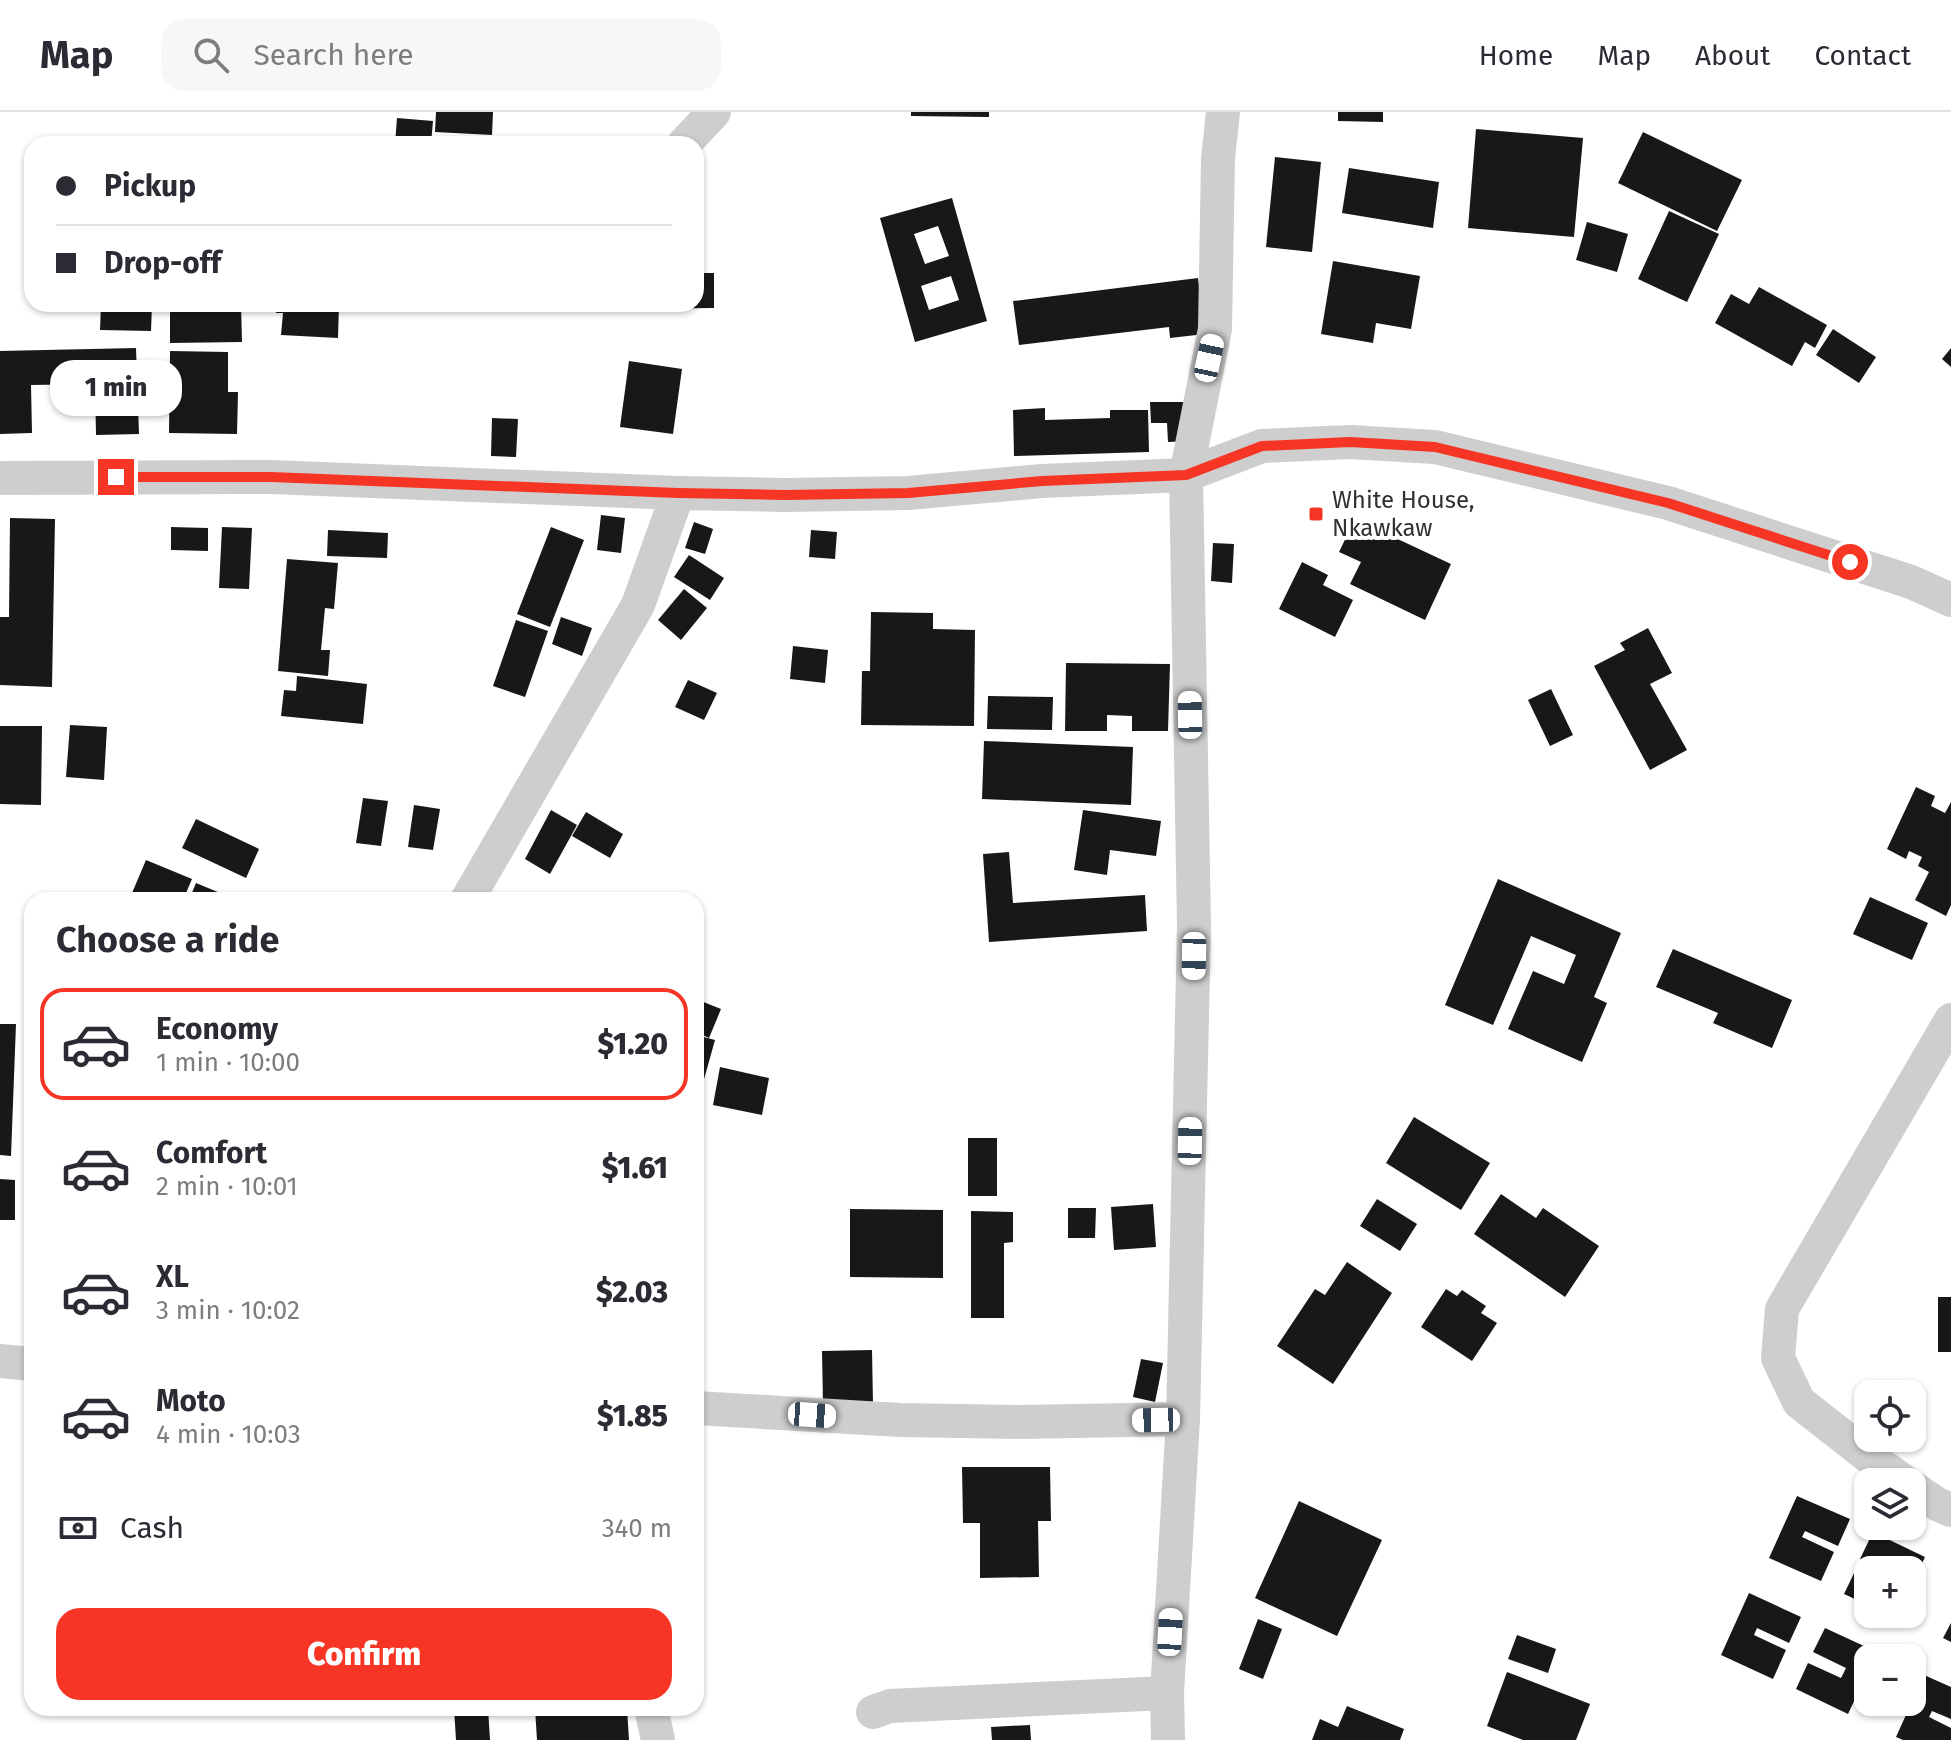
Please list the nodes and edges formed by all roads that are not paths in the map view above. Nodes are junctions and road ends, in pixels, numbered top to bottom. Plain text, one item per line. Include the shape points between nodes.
1 (714, 112) edge
2 (1223, 112) edge
3 (692, 136) edge
4 (1186, 475) junction
5 (0, 478) edge
6 (678, 493) junction
7 (1951, 600) edge
8 (472, 892) edge
9 (1951, 1020) edge
10 (0, 1361) edge
11 (24, 1363) edge
12 (704, 1408) edge
13 (1183, 1419) junction
14 (1885, 1468) edge
15 (1926, 1497) edge
16 (1951, 1510) edge
17 (1167, 1693) junction
18 (873, 1712) dead end
19 (653, 1716) edge
20 (658, 1740) edge
21 (1168, 1740) edge

1 - 3 street
2 - 4 street via 1215,329
4 - 6 street via 908,493
4 - 7 street via 1262,446 1350,442 1435,447 1668,503 1911,582
4 - 13 street via 1194,925
5 - 6 street via 271,477
6 - 8 street via 638,605
9 - 14 street via 1782,1309 1778,1358 1799,1402
10 - 11 street
12 - 13 street via 915,1420
13 - 17 street
15 - 16 street
17 - 18 street via 890,1706
17 - 21 street
19 - 20 street

